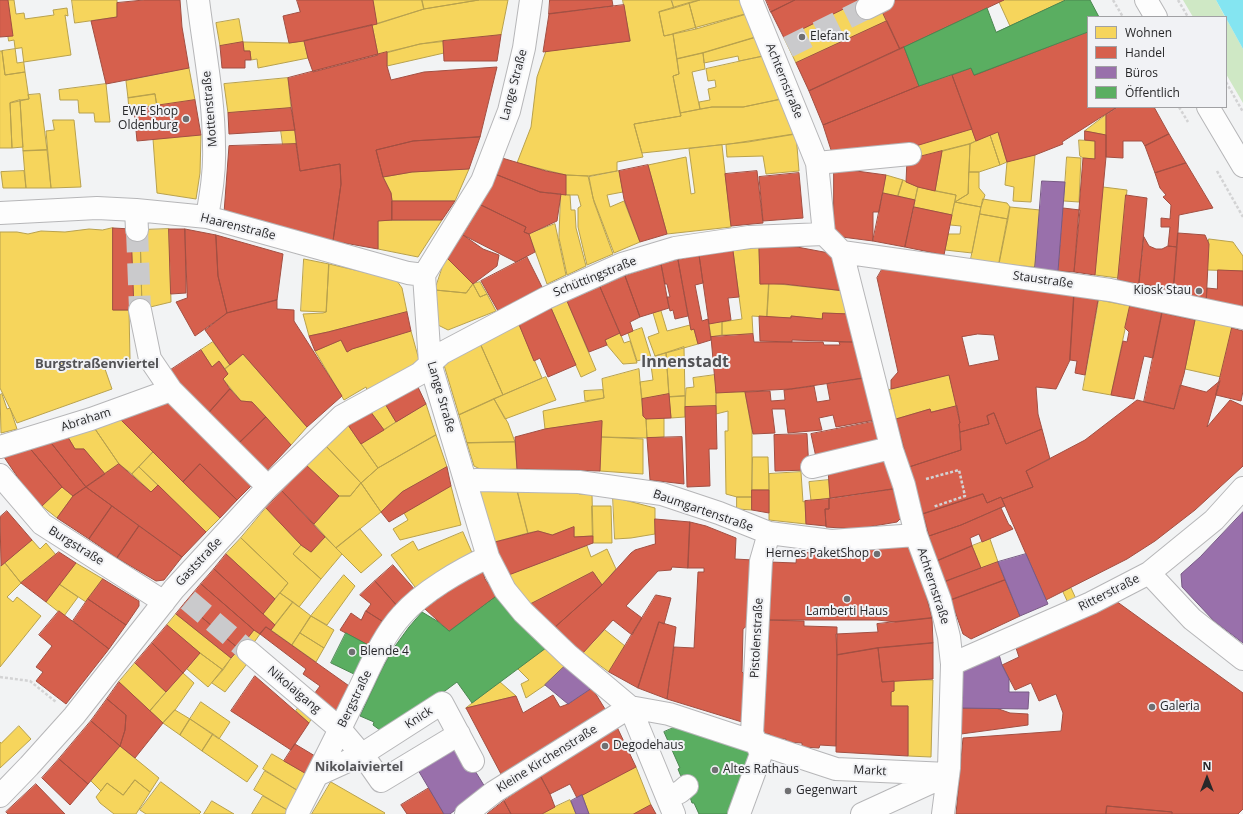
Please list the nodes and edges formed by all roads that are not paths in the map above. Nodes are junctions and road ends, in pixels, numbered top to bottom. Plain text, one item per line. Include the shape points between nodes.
1 (198, 0) edge
2 (531, 0) edge
3 (751, 0) edge
4 (1146, 0) edge
5 (1155, 16) edge
6 (1209, 108) edge
7 (910, 154) dead end
8 (817, 163) junction
9 (1243, 166) edge
10 (0, 213) edge
11 (207, 217) junction
12 (824, 234) junction
13 (842, 252) junction
14 (424, 275) junction
15 (140, 310) tunnel mouth
16 (1243, 318) edge
17 (430, 363) junction
18 (171, 390) junction
19 (0, 446) edge
20 (892, 450) junction
21 (812, 467) dead end
22 (0, 475) edge
23 (466, 482) junction
24 (268, 487) junction
25 (1243, 488) edge
26 (769, 533) junction
27 (916, 535) junction
28 (488, 557) junction
29 (1149, 573) junction
30 (175, 597) junction
31 (248, 651) tunnel mouth
32 (1243, 659) edge
33 (952, 664) junction
34 (630, 707) junction
35 (340, 729) junction
36 (459, 734) junction
37 (757, 743) junction
38 (364, 758) junction
39 (473, 761) dead end
40 (948, 774) junction
41 (317, 775) junction
42 (687, 786) dead end
43 (0, 796) edge
44 (668, 808) edge
45 (479, 809) edge
46 (297, 814) edge
47 (739, 814) edge
48 (862, 814) edge
49 (943, 814) edge

1 - 11 street, Mottenstraße via 214,148
2 - 14 street, Lange Straße via 524,48 509,110 482,182
3 - 8 street, Achternstraße via 781,50
4 - 5 street
6 - 9 street
7 - 8 street
8 - 12 street, Achternstraße
10 - 11 street, Haarenstraße via 97,208 136,220
11 - 14 street, Haarenstraße via 400,271
12 - 13 street
12 - 17 street, Schüttingstraße via 734,239 675,248 622,264 546,298 442,353
13 - 16 street, Staustraße via 1110,290
13 - 20 street, Achternstraße
14 - 17 street, Lange Straße
15 - 18 street via 150,359
17 - 23 street, Lange Straße
17 - 24 street, Gaststraße via 419,374 342,416
18 - 19 street, Abraham via 91,419
18 - 24 street
20 - 21 street via 882,450
20 - 27 street, Achternstraße via 904,485
22 - 30 street, Burgstraße via 42,524
23 - 26 street, Baumgartenstraße via 580,482 662,494
23 - 28 street, Lange Straße
24 - 30 street, Gaststraße
25 - 29 street, Ritterstraße via 1214,520
26 - 27 street, Baumgartenstraße via 831,541
26 - 37 street, Pistolenstraße via 761,561 752,733
27 - 33 street, Achternstraße via 940,600 949,637
28 - 34 street, Lange Straße via 505,590 523,612
28 - 35 street, Bergstraße via 436,586 402,614 382,643
29 - 32 street via 1192,619
29 - 33 street, Ritterstraße via 1091,603
30 - 43 street, Gaststraße via 74,716
31 - 35 street, Nikolaigang
33 - 40 street, Achternstraße
34 - 37 street, Markt via 670,714
34 - 44 street
34 - 45 street, Kleine Kirchenstraße
35 - 38 street
35 - 41 street, Bergstraße
36 - 38 street via 382,781
36 - 38 street, Knick via 442,703
36 - 39 street, Knick
37 - 40 street, Markt via 836,769
37 - 47 street via 761,754
38 - 41 street, Knick
40 - 48 street
40 - 49 street
41 - 46 street, Bergstraße
42 - 44 street

